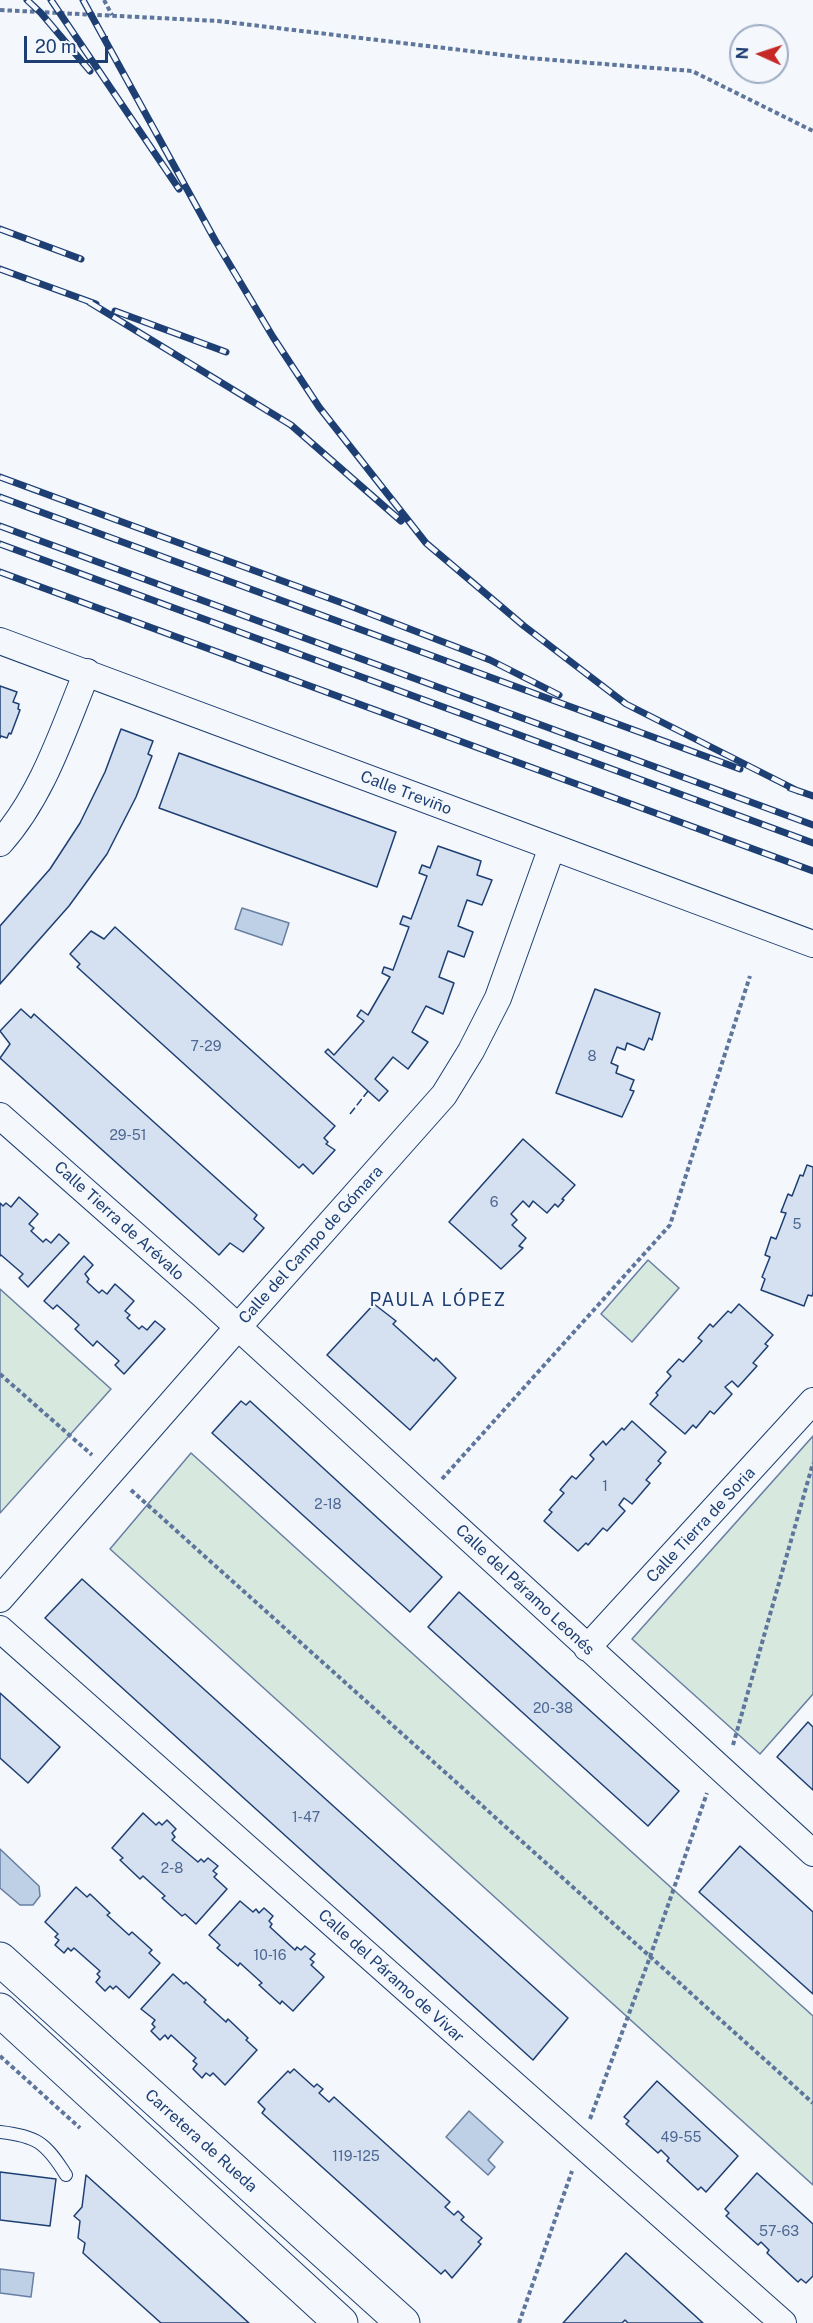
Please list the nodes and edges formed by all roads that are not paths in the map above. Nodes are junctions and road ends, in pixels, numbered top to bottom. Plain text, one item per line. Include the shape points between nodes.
1 (0, 641) edge
2 (87, 672) junction
3 (0, 843) edge
4 (552, 847) junction
5 (813, 944) edge
6 (0, 1116) edge
7 (238, 1327) junction
8 (813, 1401) edge
9 (0, 1599) edge
10 (0, 1629) edge
11 (587, 1648) junction
12 (813, 1853) edge
13 (0, 1959) edge
14 (0, 2010) edge
15 (0, 2132) edge
16 (66, 2175) dead end
17 (341, 2323) edge
18 (403, 2323) edge
19 (783, 2323) edge

1 - 2 street, Calle Treviño
2 - 3 street via 48,766 13,828
2 - 4 street, Calle Treviño
4 - 5 street, Calle Treviño
4 - 7 street, Calle del Campo de Gómara via 498,998 444,1095
6 - 7 street, Calle Tierra de Arévalo
7 - 9 street, Calle del Campo de Gómara
7 - 11 street, Calle del Páramo Leonés
8 - 11 street, Calle Tierra de Soria
10 - 19 street, Calle del Páramo de Vivar
11 - 12 street, Calle del Páramo Leonés
13 - 18 street, Carretera de Rueda
14 - 17 street
15 - 16 lane via 27,2135 52,2153

